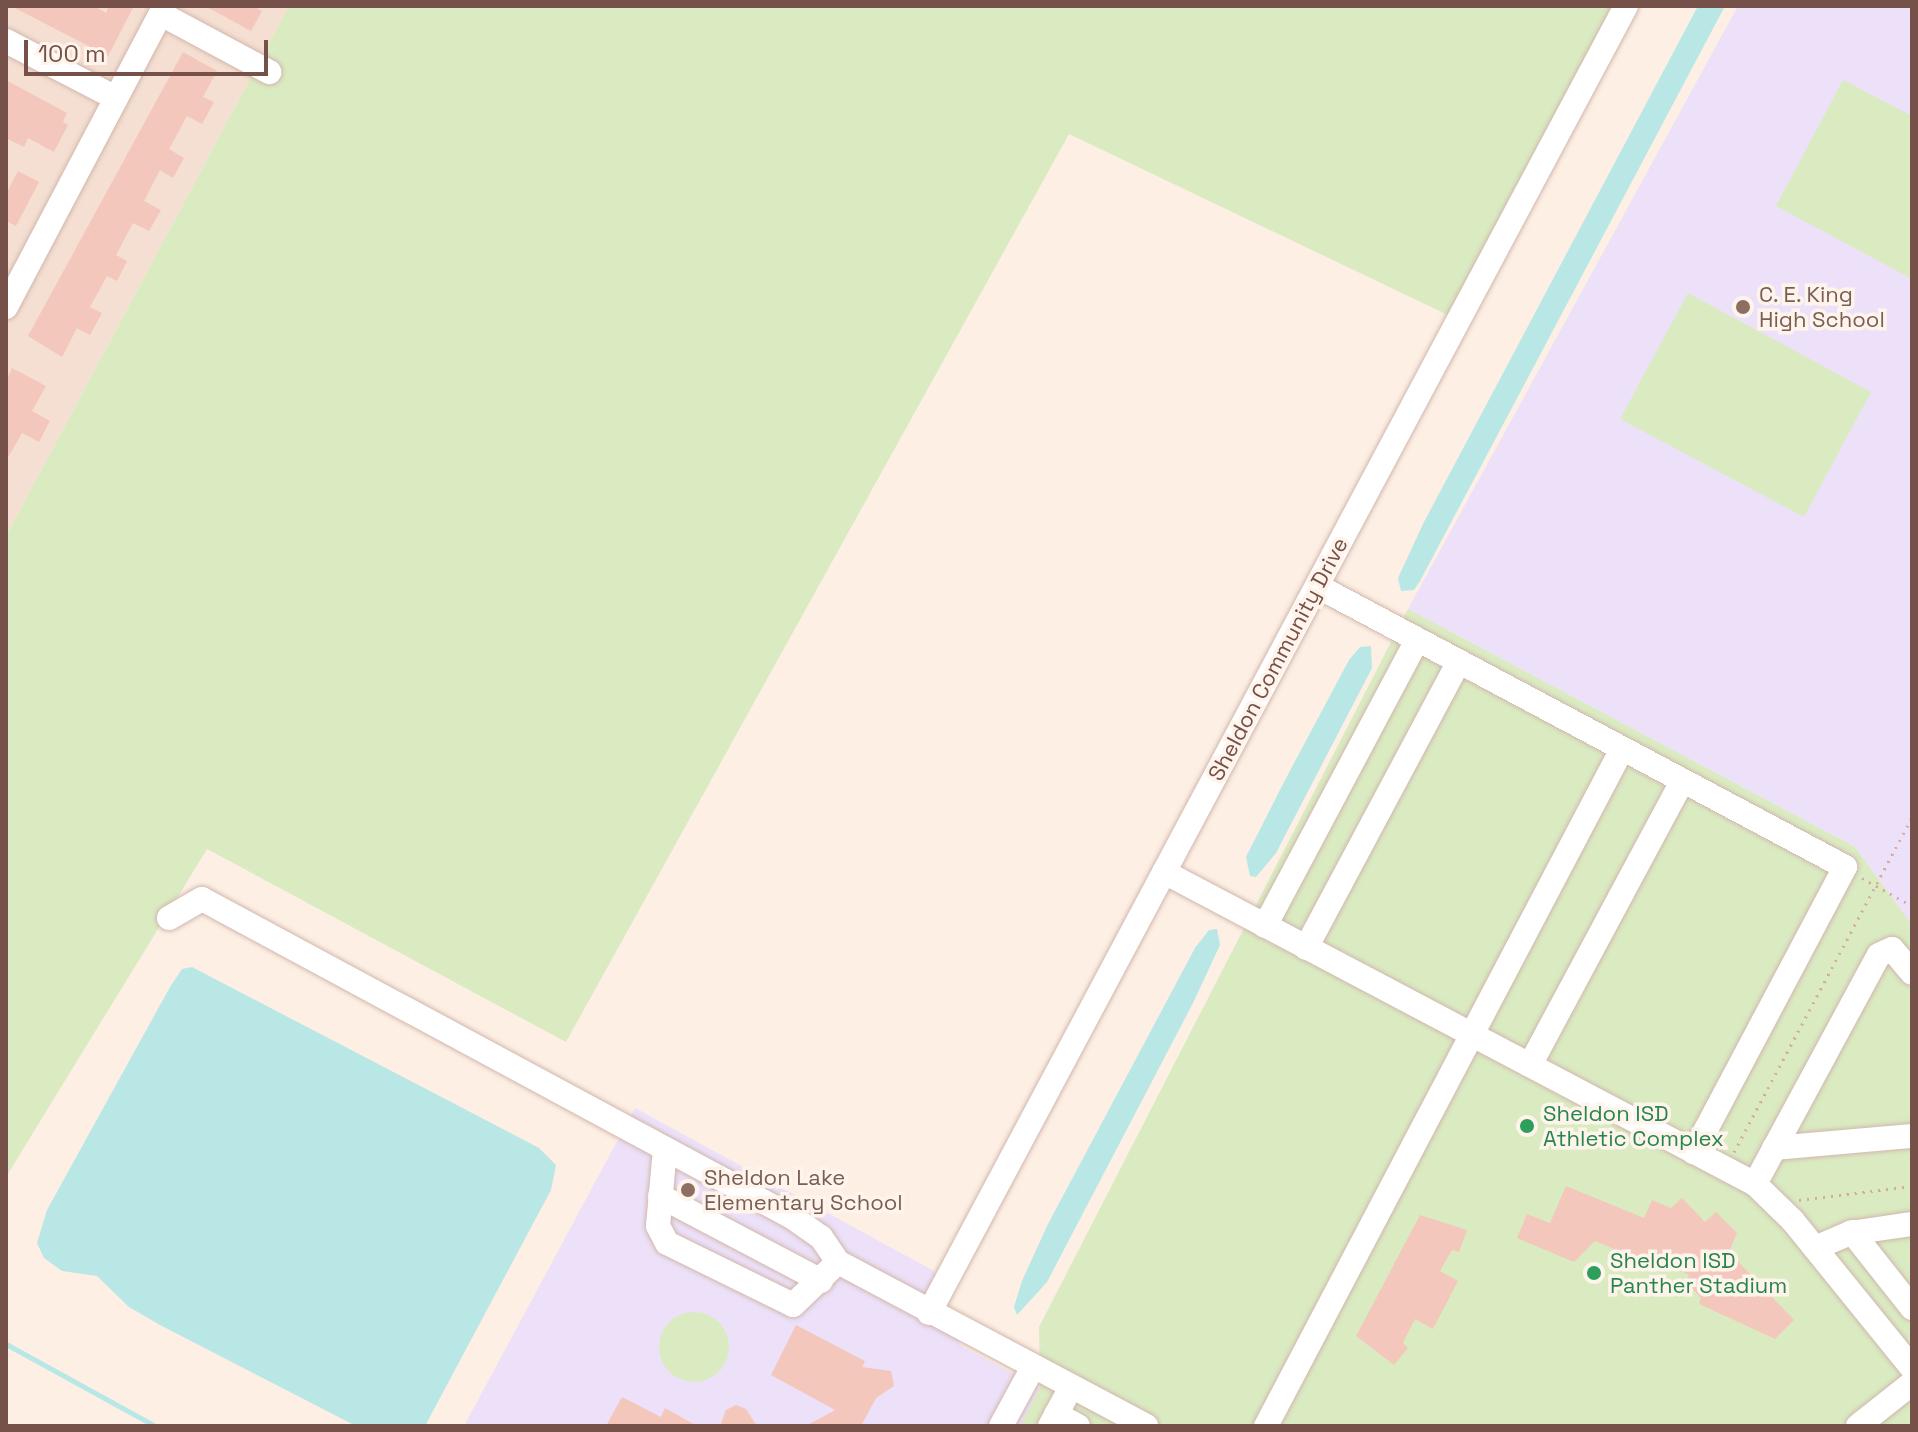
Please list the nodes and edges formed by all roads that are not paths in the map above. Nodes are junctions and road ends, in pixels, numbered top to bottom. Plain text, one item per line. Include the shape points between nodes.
1 (1626, 6) edge
2 (163, 10) edge
3 (6, 41) edge
4 (269, 72) dead end
5 (116, 98) junction
6 (14, 273) edge
7 (6, 307) edge
8 (1317, 586) junction
9 (1417, 640) junction
10 (1459, 662) junction
11 (1622, 749) junction
12 (1682, 781) junction
13 (1164, 872) junction
14 (169, 918) dead end
15 (1265, 926) junction
16 (1306, 948) junction
17 (1912, 973) edge
18 (1472, 1035) junction
19 (1530, 1065) junction
20 (1912, 1136) edge
21 (1774, 1148) junction
22 (665, 1149) junction
23 (1694, 1152) junction
24 (1755, 1184) junction
25 (660, 1196) junction
26 (1912, 1224) edge
27 (1852, 1232) junction
28 (1815, 1248) junction
29 (838, 1262) junction
30 (821, 1281) junction
31 (1912, 1308) edge
32 (929, 1313) junction
33 (1033, 1367) junction
34 (1912, 1368) edge
35 (1912, 1383) edge
36 (1071, 1387) junction
37 (1061, 1422) edge
38 (1001, 1426) edge
39 (1146, 1426) edge
40 (1266, 1426) edge
41 (1858, 1426) edge

1 - 8 street, Sheldon Community Drive
2 - 4 street
2 - 5 street
3 - 5 street
5 - 6 street
6 - 7 street
8 - 9 street
8 - 13 street, Sheldon Community Drive
9 - 10 street
9 - 15 street
10 - 11 street
10 - 16 street
11 - 12 street
11 - 18 street
12 - 19 street
12 - 23 street via 1845,867
13 - 15 street
13 - 32 street, Sheldon Community Drive
14 - 22 street via 202,899
15 - 16 street
16 - 18 street
17 - 21 street via 1892,949 1879,955
18 - 19 street
18 - 40 street
19 - 23 street
20 - 21 street
21 - 24 street
22 - 25 street
22 - 29 street via 792,1217 821,1237
23 - 24 street
24 - 28 street
25 - 30 street
25 - 30 street via 658,1226 667,1243 793,1305
26 - 27 street
27 - 28 street
27 - 31 street
28 - 34 street
29 - 30 street
29 - 32 street
32 - 33 street
33 - 36 street
33 - 38 street
35 - 41 street
36 - 37 street
36 - 39 street

